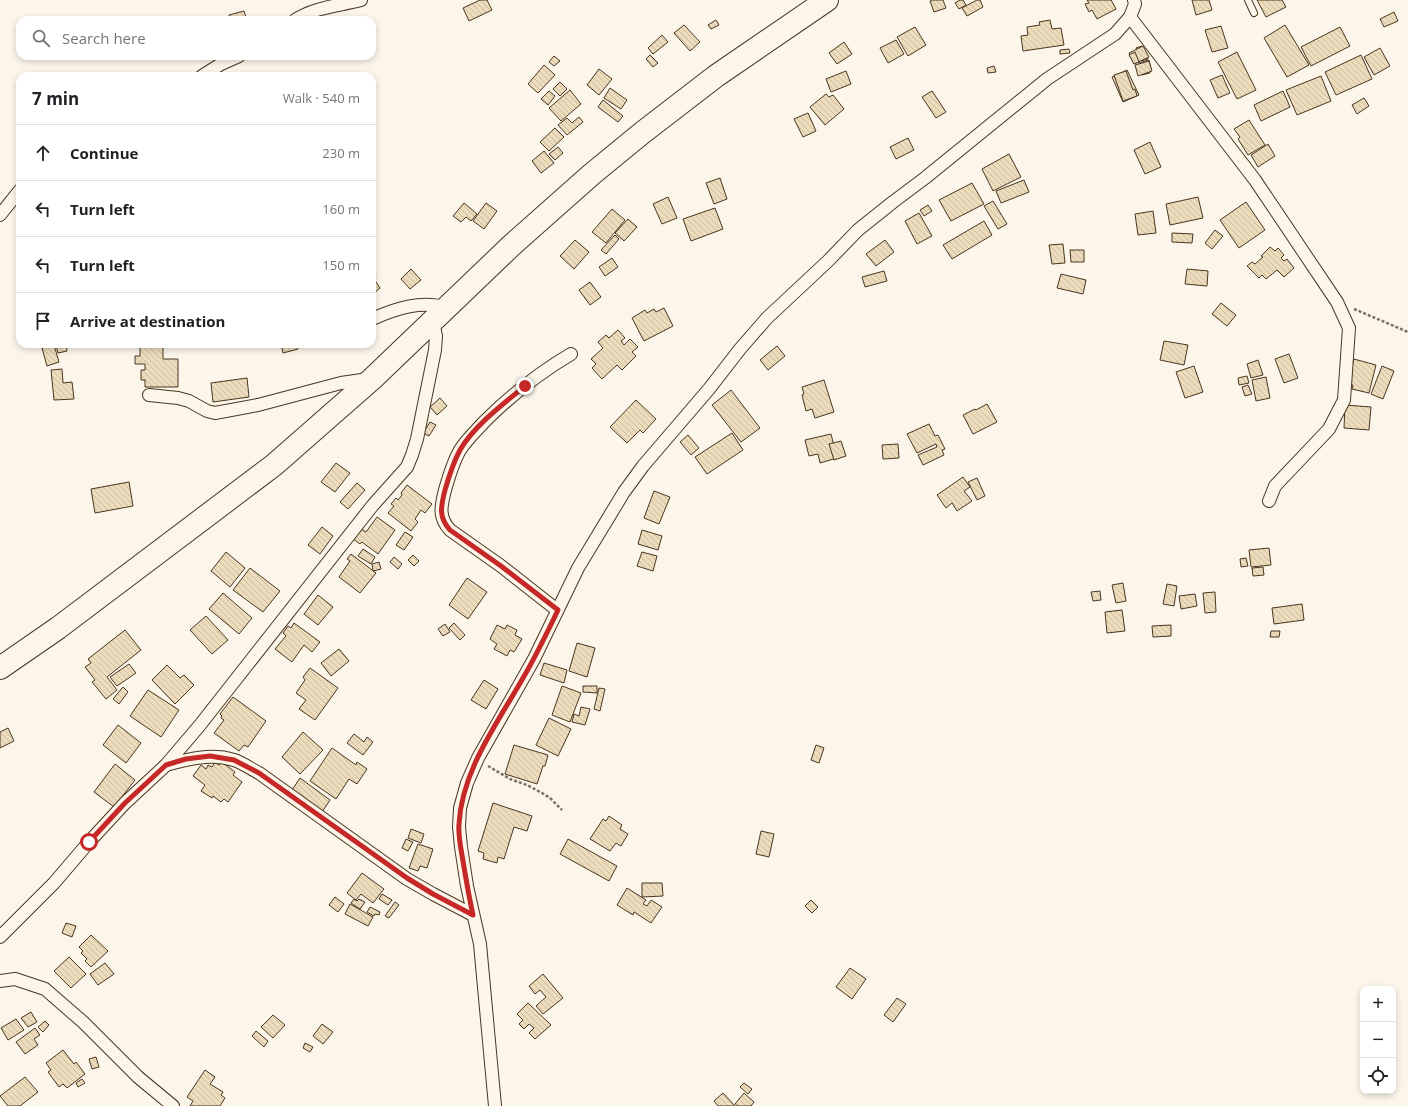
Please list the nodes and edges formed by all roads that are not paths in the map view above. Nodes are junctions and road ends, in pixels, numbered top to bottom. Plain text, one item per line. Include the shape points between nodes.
1 (361, 0) edge
2 (827, 0) edge
3 (1134, 0) edge
4 (1248, 0) edge
5 (1254, 13) dead end
6 (302, 16) edge
7 (1130, 17) junction
8 (230, 60) edge
9 (208, 72) edge
10 (16, 195) edge
11 (0, 215) edge
12 (440, 315) junction
13 (376, 317) edge
14 (572, 354) dead end
15 (372, 379) junction
16 (149, 395) dead end
17 (1269, 501) dead end
18 (558, 610) junction
19 (0, 668) edge
20 (166, 765) junction
21 (473, 915) junction
22 (0, 938) edge
23 (0, 982) edge
24 (173, 1106) edge
25 (495, 1106) edge

1 - 6 street via 320,8
2 - 12 highway via 716,76 642,133 547,213
3 - 7 street
4 - 5 lane
7 - 17 street via 1255,180 1337,302 1348,328 1344,400 1329,429 1275,486
7 - 18 street via 1115,34 1046,79 926,178 858,230 767,318 709,390 653,453 628,487 578,568
8 - 9 street
10 - 11 street
12 - 13 street via 431,304 399,308
12 - 15 highway
12 - 20 street via 417,439 407,467 373,505
14 - 18 street via 525,386 471,435 460,450 449,475 441,516 450,530
15 - 16 street via 341,383 258,405 215,413 189,401
15 - 19 highway via 274,465 58,628
18 - 21 street via 534,659 478,758 460,808 461,847
20 - 21 street via 210,756 234,760 259,773 407,878
20 - 22 street via 125,803 54,883
21 - 25 street via 480,944
23 - 24 street via 15,979 45,989 83,1022 138,1077

